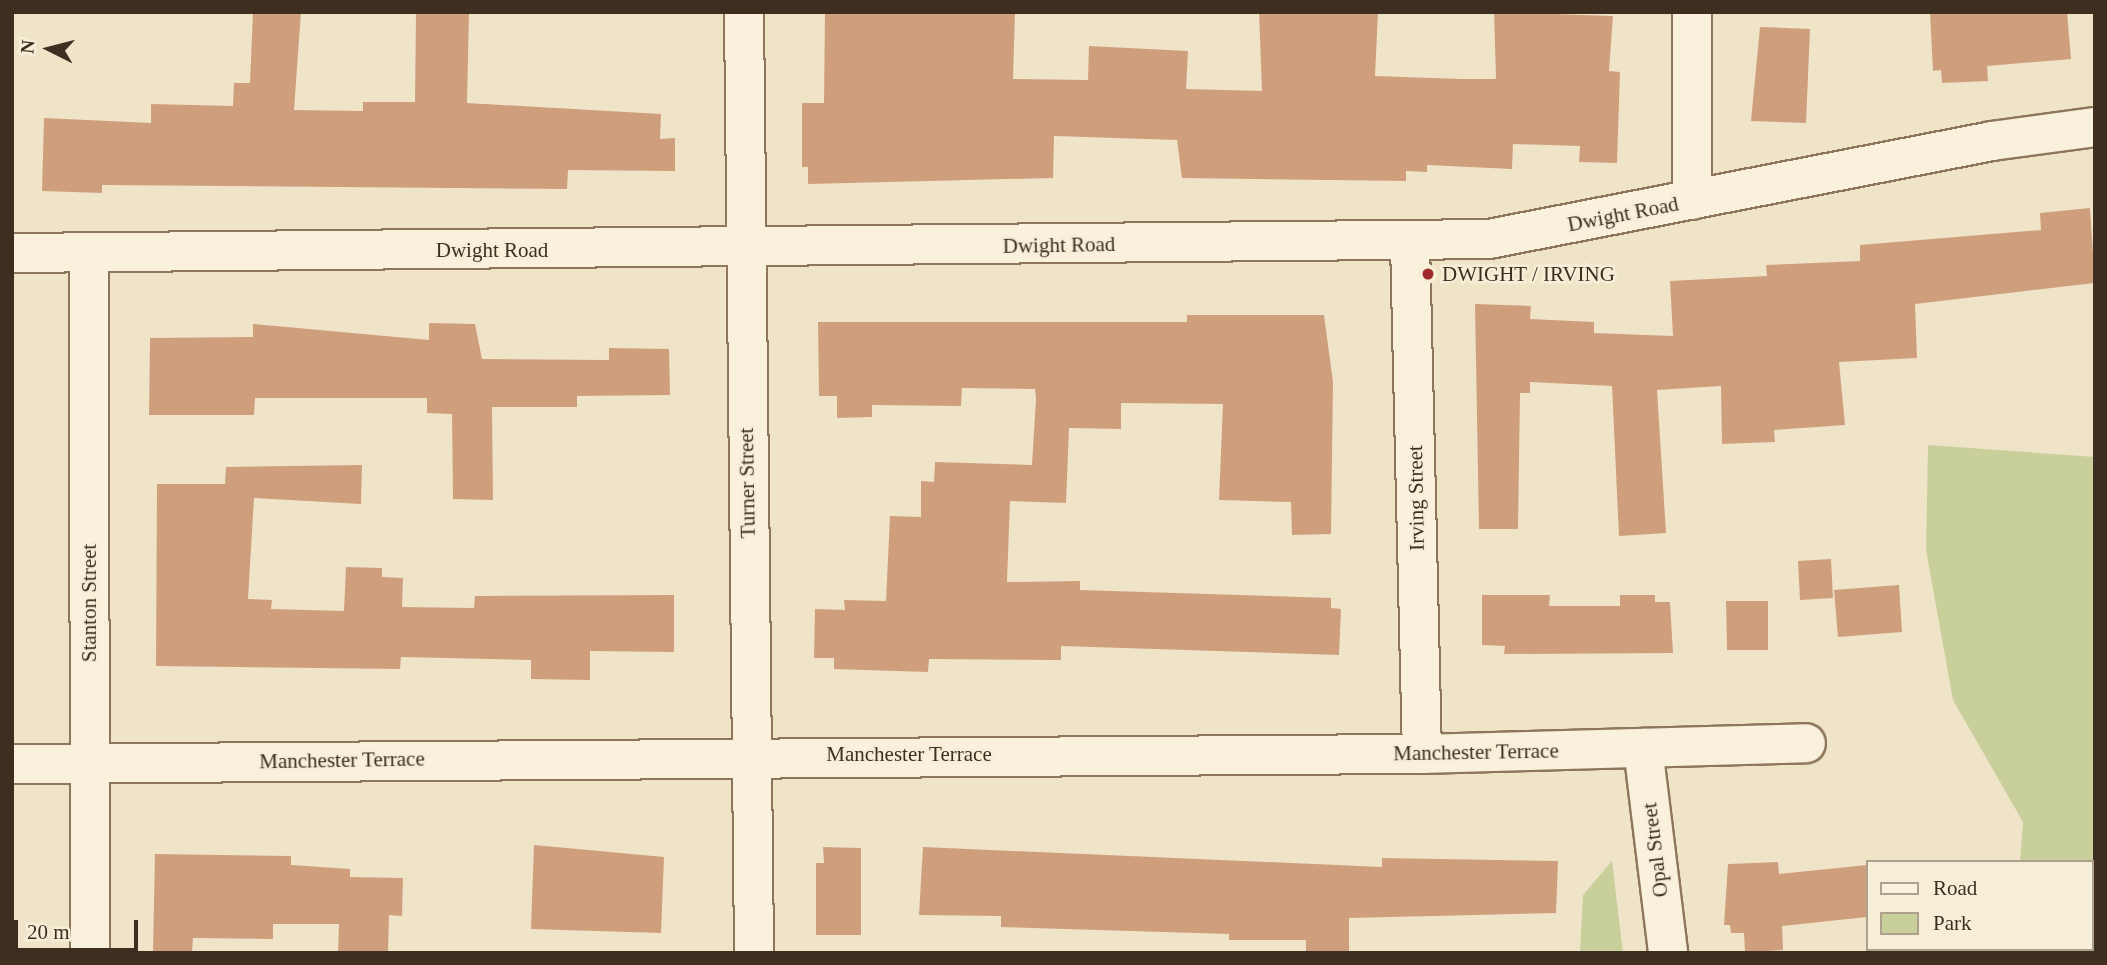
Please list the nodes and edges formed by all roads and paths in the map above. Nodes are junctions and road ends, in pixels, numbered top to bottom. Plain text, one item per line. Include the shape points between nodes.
1 (744, 12) edge
2 (1692, 12) edge
3 (2095, 127) edge
4 (1692, 200) junction
5 (1410, 242) junction
6 (743, 248) junction
7 (12, 253) edge
8 (89, 253) junction
9 (1806, 743) dead end
10 (1643, 748) junction
11 (752, 754) junction
12 (1422, 754) junction
13 (12, 764) edge
14 (89, 764) junction
15 (90, 953) edge
16 (754, 953) edge
17 (1668, 953) edge

1 - 6 street, Turner Street
2 - 4 street
3 - 4 street, Dwight Road via 1992,141
4 - 5 street, Dwight Road via 1489,239
5 - 6 street, Dwight Road
5 - 12 street, Irving Street
6 - 8 street, Dwight Road
6 - 11 street, Turner Street
7 - 8 street, Dwight Road
8 - 14 street, Stanton Street
9 - 10 street, Manchester Terrace
10 - 12 street, Manchester Terrace
10 - 17 street, Opal Street
11 - 12 street, Manchester Terrace
11 - 14 street, Manchester Terrace
11 - 16 street, Turner Street
13 - 14 street, Manchester Terrace
14 - 15 street, Stanton Street

